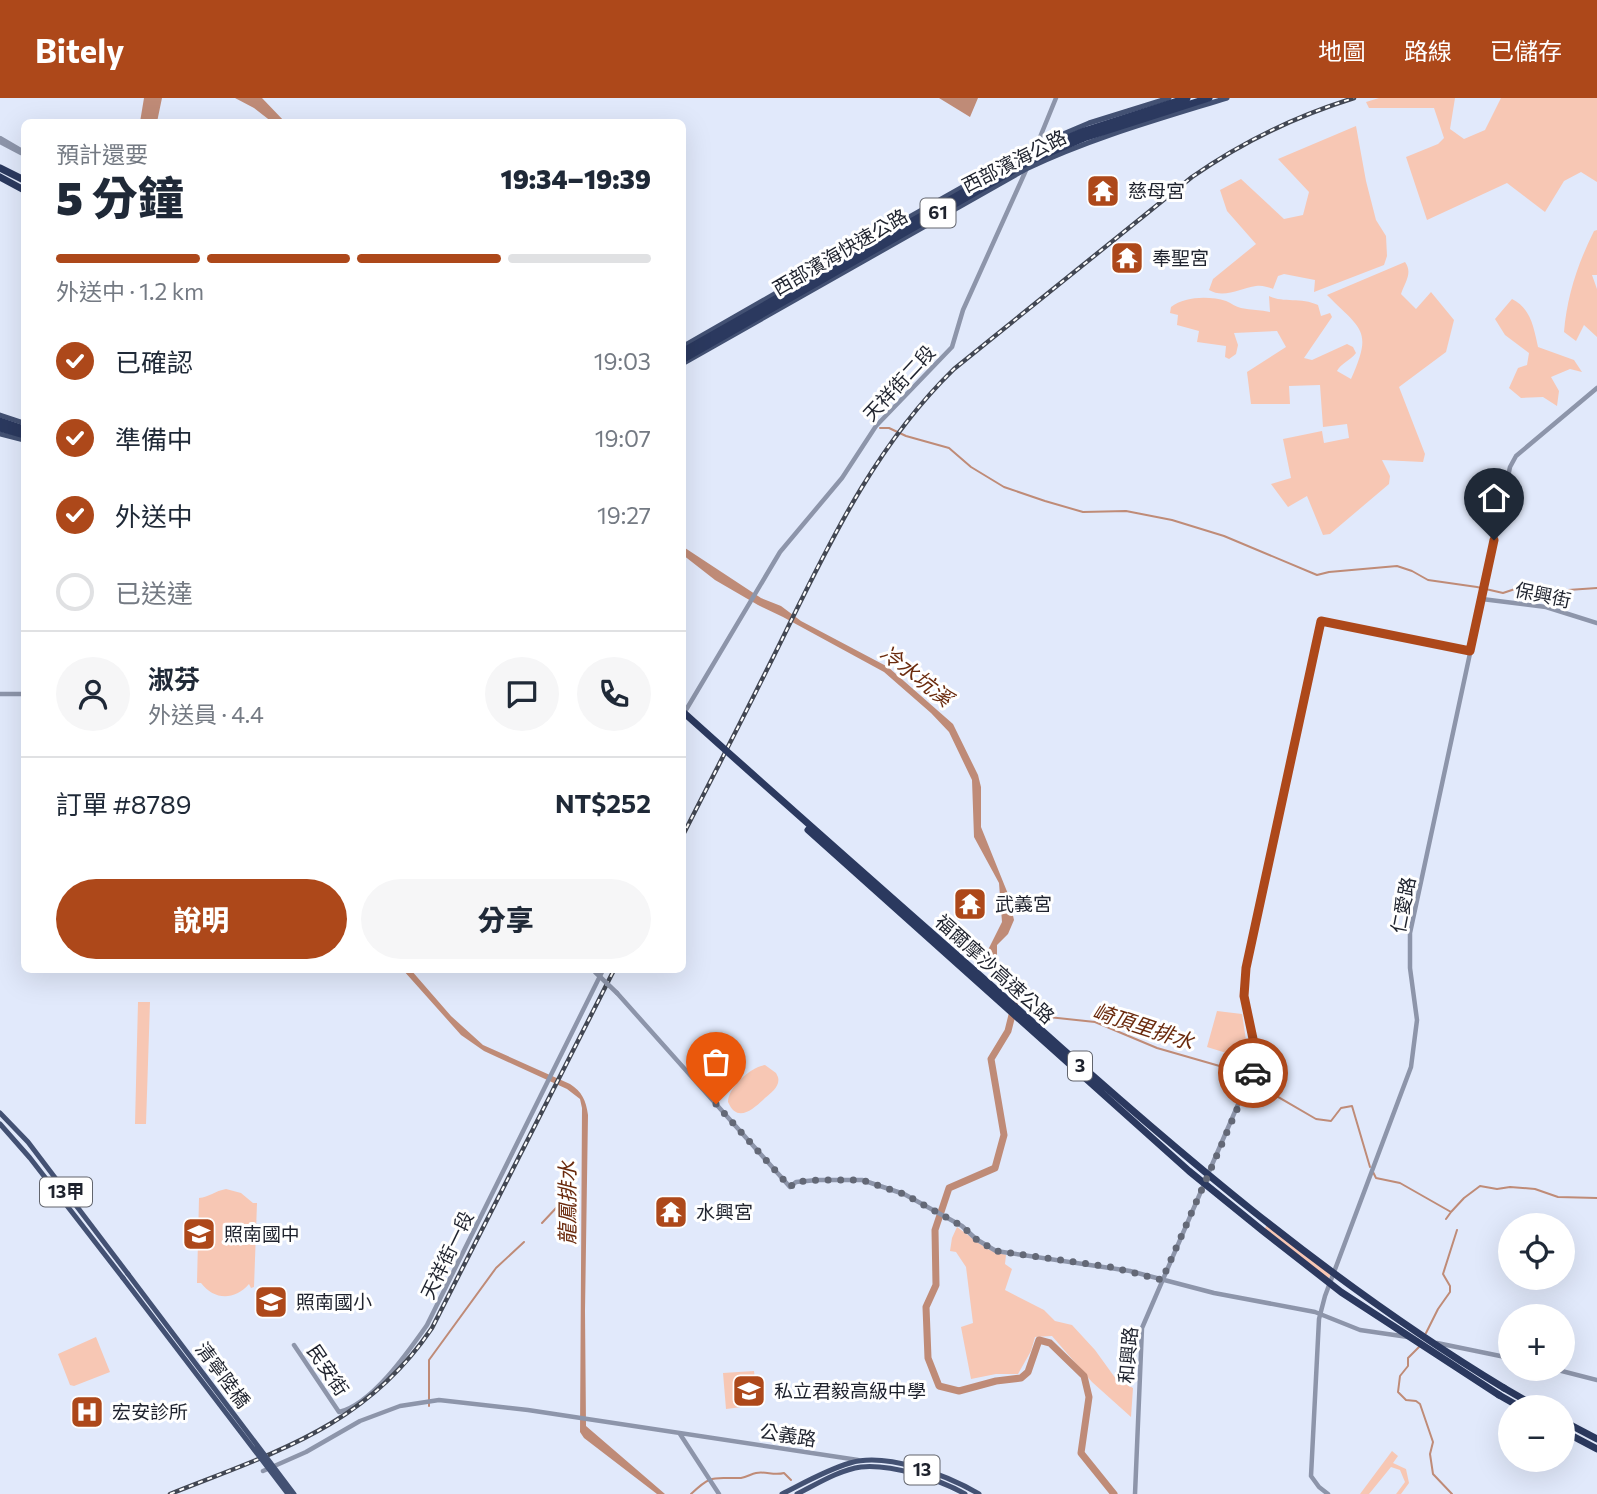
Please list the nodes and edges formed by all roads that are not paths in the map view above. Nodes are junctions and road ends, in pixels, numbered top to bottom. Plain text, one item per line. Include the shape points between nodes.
1 (1056, 98) edge
2 (1169, 98) edge
3 (1187, 98) edge
4 (1209, 98) edge
5 (1227, 98) edge
6 (0, 140) edge
7 (1036, 148) junction
8 (21, 151) edge
9 (1028, 165) junction
10 (0, 168) edge
11 (0, 177) edge
12 (21, 178) edge
13 (21, 188) edge
14 (884, 237) junction
15 (830, 262) junction
16 (863, 263) junction
17 (798, 294) junction
18 (686, 347) edge
19 (686, 347) edge
20 (686, 360) edge
21 (686, 360) edge
22 (1597, 388) edge
23 (0, 415) edge
24 (0, 421) edge
25 (21, 422) edge
26 (0, 428) edge
27 (21, 428) edge
28 (0, 434) edge
29 (21, 437) edge
30 (21, 438) edge
31 (1482, 599) junction
32 (1597, 623) edge
33 (1470, 651) junction
34 (0, 694) edge
35 (21, 694) edge
36 (686, 709) edge
37 (686, 719) edge
38 (596, 973) edge
39 (602, 973) edge
40 (0, 1113) edge
41 (0, 1124) edge
42 (125, 1276) junction
43 (1162, 1280) junction
44 (1320, 1314) junction
45 (293, 1345) dead end
46 (1498, 1356) edge
47 (1575, 1375) edge
48 (1597, 1380) edge
49 (1501, 1392) junction
50 (1505, 1395) edge
51 (1508, 1395) edge
52 (339, 1412) joint
53 (1575, 1427) edge
54 (680, 1434) junction
55 (1575, 1437) edge
56 (1597, 1439) edge
57 (1597, 1449) edge
58 (862, 1463) junction
59 (263, 1471) dead end
60 (288, 1494) edge
61 (294, 1494) edge
62 (719, 1494) edge
63 (782, 1494) edge
64 (797, 1494) edge
65 (965, 1494) edge
66 (979, 1494) edge
67 (1135, 1494) edge
68 (1328, 1494) edge

1 - 7 street, 天祥街二段
2 - 7 main road, 西部濱海公路 / 61 via 1089,123
3 - 7 highway, 西部濱海快速公路 / 61
4 - 9 highway, 西部濱海快速公路 / 61 via 1084,138
5 - 9 main road, 西部濱海公路 / 61 via 1115,132
6 - 8 street
7 - 9 street, 天祥街二段
7 - 14 highway, 西部濱海快速公路 / 61
7 - 15 main road, 西部濱海公路 / 61
9 - 16 main road, 西部濱海公路 / 61
9 - 17 highway, 西部濱海快速公路 / 61
9 - 36 street, 天祥街二段 via 962,310 952,347 876,426 842,478 780,552
10 - 12 highway
11 - 13 highway
14 - 15 highway
14 - 18 highway, 西部濱海快速公路 / 61
15 - 19 main road, 西部濱海公路 / 61
16 - 17 highway
16 - 20 main road, 西部濱海公路 / 61
17 - 21 highway, 西部濱海快速公路 / 61
22 - 31 street, 仁愛路 via 1511,463
23 - 25 main road
24 - 27 highway
26 - 29 highway
28 - 30 main road
31 - 32 street, 保興街 via 1546,607
31 - 33 street, 仁愛路
33 - 43 street, 和興路 via 1321,621 1246,968 1244,996 1256,1053 1253,1071
33 - 44 street, 仁愛路 via 1410,933 1417,1020 1411,1066
34 - 35 street
37 - 49 highway, 福爾摩沙高速公路 / 3, bridge via 1194,1165 1388,1314
38 - 43 street, bridge via 790,1187 796,1182 862,1180 904,1194 996,1251 1111,1267
39 - 52 street, 天祥街一段 via 427,1325 373,1390
40 - 42 main road, 13甲 via 28,1142
41 - 42 main road, 13甲
42 - 60 main road, 清寧陸橋 / 13甲, bridge
42 - 61 main road, 清寧陸橋 / 13甲, bridge
43 - 44 street
43 - 67 street, 和興路 via 1140,1337
44 - 46 street via 1360,1330
44 - 68 street, 仁愛路 via 1311,1476
45 - 52 street, 民安街
47 - 48 street
49 - 50 highway, 福爾摩沙高速公路 / 3
49 - 51 highway, 福爾摩沙高速公路 / 3
53 - 56 highway
54 - 58 street, 公義路
54 - 59 street, 公義路 via 434,1400 400,1406 345,1428
54 - 62 street
55 - 57 highway
58 - 63 main road, 13 via 838,1467
58 - 64 main road, 13
58 - 65 main road, 公義路 / 13 via 914,1474
58 - 66 main road, 公義路 / 13 via 907,1465

